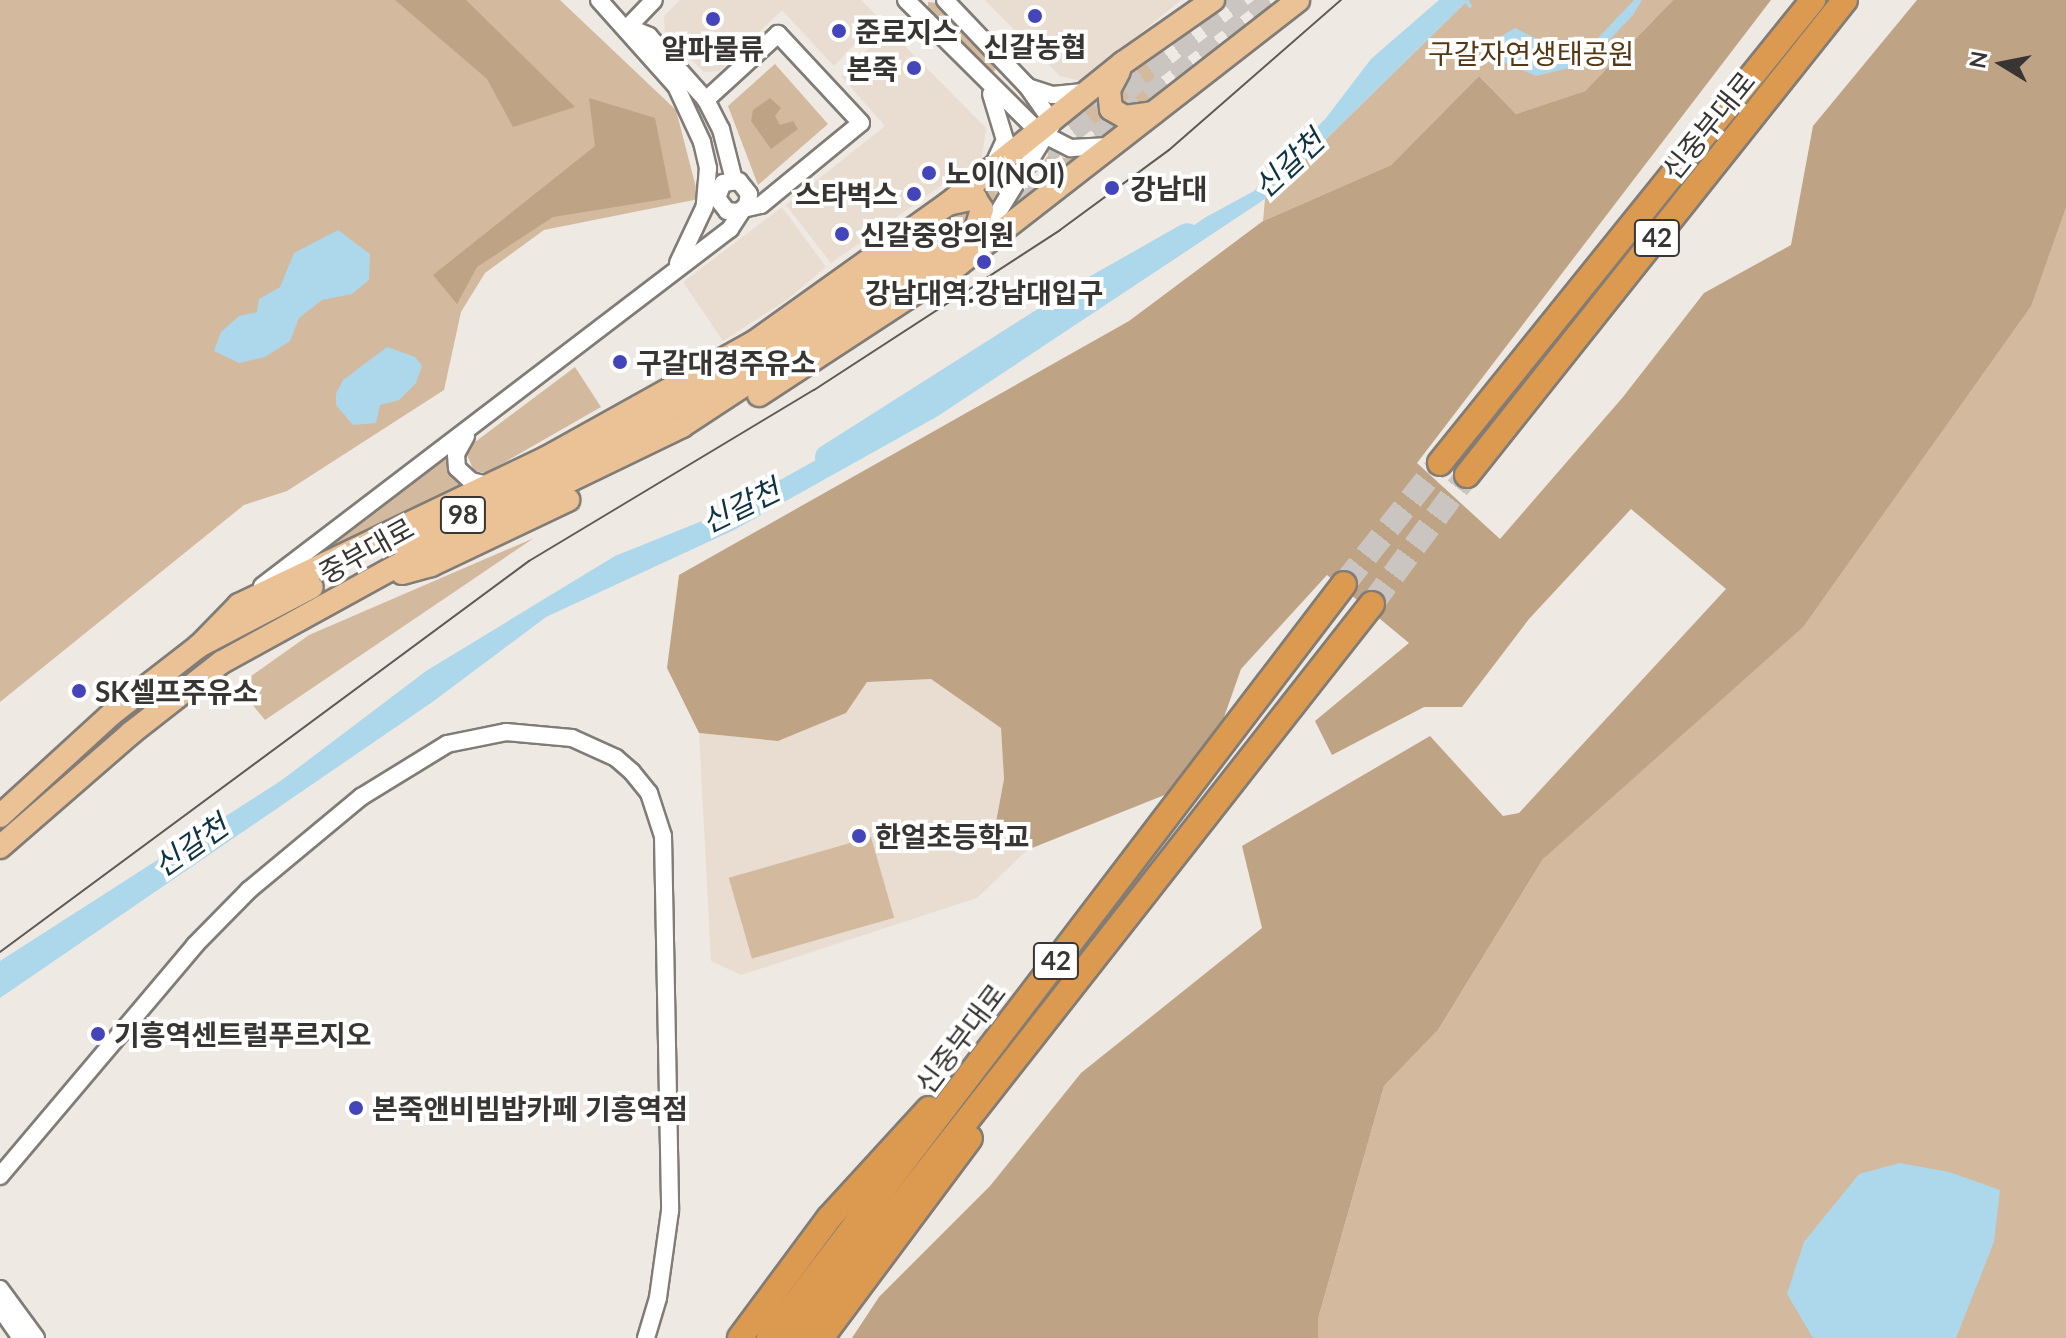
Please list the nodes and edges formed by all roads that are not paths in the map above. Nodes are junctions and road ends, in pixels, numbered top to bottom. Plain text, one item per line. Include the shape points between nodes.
1 (599, 0) edge
2 (654, 0) edge
3 (906, 0) edge
4 (945, 0) edge
5 (1213, 0) edge
6 (1298, 0) edge
7 (1802, 0) edge
8 (1813, 0) edge
9 (1845, 0) edge
10 (628, 27) junction
11 (1123, 63) junction
12 (986, 82) junction
13 (676, 86) junction
14 (1027, 86) junction
15 (1094, 89) junction
16 (706, 100) junction
17 (1008, 104) junction
18 (1158, 112) junction
19 (1046, 131) junction
20 (1110, 146) junction
21 (1696, 146) junction
22 (991, 171) junction
23 (724, 189) junction
24 (746, 202) junction
25 (948, 204) junction
26 (955, 249) junction
27 (686, 252) junction
28 (667, 276) junction
29 (474, 425) junction
30 (1440, 463) tunnel mouth
31 (1467, 475) tunnel mouth
32 (489, 485) junction
33 (1344, 584) tunnel mouth
34 (1372, 604) tunnel mouth
35 (239, 605) junction
36 (199, 646) junction
37 (0, 816) edge
38 (0, 847) edge
39 (1093, 954) junction
40 (968, 1077) junction
41 (0, 1176) edge
42 (0, 1289) edge
43 (0, 1308) edge
44 (21, 1338) edge
45 (36, 1338) edge
46 (646, 1338) edge
47 (740, 1338) edge
48 (769, 1338) edge
49 (796, 1338) edge
50 (821, 1338) edge

1 - 10 street
2 - 10 street
3 - 12 street
4 - 14 street
5 - 11 main road
6 - 18 main road
7 - 21 highway
8 - 21 highway, 신중부대로 / 42
9 - 31 highway, 신중부대로 / 42
10 - 13 street
10 - 16 street via 649,36
11 - 15 main road
11 - 18 main road via 1109,90 1111,109 1125,117
12 - 17 street
12 - 22 street via 1005,140
13 - 23 street via 697,109
13 - 27 street via 691,113 708,168 705,206
14 - 15 street via 1053,95
14 - 17 street
14 - 19 street
15 - 19 main road
16 - 23 street via 721,129
16 - 24 street via 778,34 861,123 774,195
17 - 19 street
18 - 20 main road
19 - 20 street via 1071,148
19 - 22 main road
19 - 26 street via 993,227
20 - 26 main road
21 - 30 highway, 신중부대로 / 42
22 - 25 main road
23 - 24 street
23 - 24 street via 727,211
23 - 27 street via 705,236
24 - 28 street via 730,229
25 - 26 main road via 975,198 982,209
25 - 32 main road via 799,312 648,403
26 - 36 main road, 중부대로 / 98 via 646,423
26 - 38 main road, 중부대로 / 98 via 682,426 426,550 222,662
27 - 28 street
28 - 29 street
29 - 32 street via 456,454 457,468 471,481
29 - 35 street
32 - 35 main road
33 - 40 highway, 신중부대로 / 42
34 - 39 highway, 신중부대로 / 42
35 - 36 main road
36 - 37 main road, 중부대로 / 98 via 114,712
39 - 49 highway, 신중부대로 / 42
39 - 50 highway via 1050,1027
40 - 47 highway via 884,1152
40 - 48 highway, 신중부대로 / 42
41 - 46 street via 195,945 330,821 447,744 506,732 572,738 616,758 632,772 649,793 663,836 670,1211 658,1298
42 - 45 street
43 - 44 street

